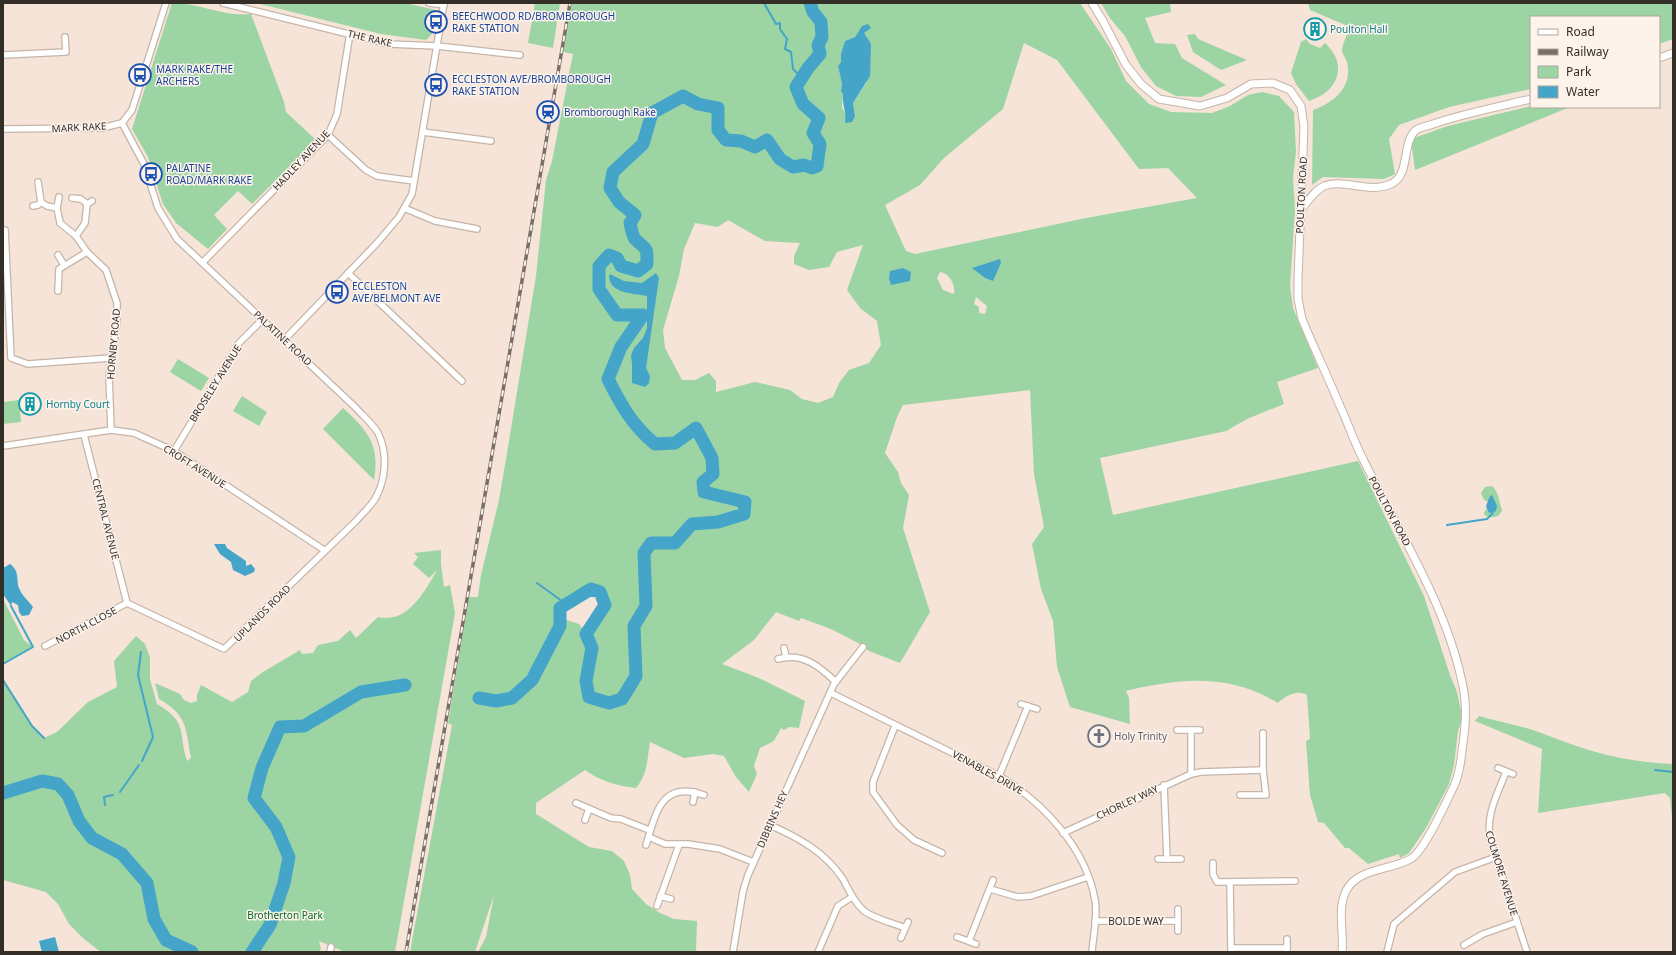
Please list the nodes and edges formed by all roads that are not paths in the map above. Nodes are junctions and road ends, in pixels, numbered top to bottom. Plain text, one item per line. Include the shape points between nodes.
1 (166, 3) edge
2 (227, 3) edge
3 (429, 3) edge
4 (1092, 3) edge
5 (444, 4) edge
6 (350, 33) junction
7 (65, 37) dead end
8 (437, 46) junction
9 (1673, 52) edge
10 (3, 54) edge
11 (520, 55) dead end
12 (1660, 58) edge
13 (1530, 99) edge
14 (122, 122) junction
15 (3, 129) edge
16 (423, 132) junction
17 (328, 134) junction
18 (491, 141) dead end
19 (414, 181) junction
20 (38, 182) dead end
21 (59, 198) dead end
22 (72, 198) dead end
23 (41, 202) junction
24 (33, 206) dead end
25 (57, 208) junction
26 (404, 208) junction
27 (1302, 210) junction
28 (477, 229) dead end
29 (5, 230) dead end
30 (76, 236) junction
31 (87, 252) junction
32 (58, 255) dead end
33 (204, 262) junction
34 (64, 265) junction
35 (348, 273) junction
36 (58, 291) dead end
37 (262, 320) junction
38 (285, 339) junction
39 (111, 358) junction
40 (456, 366) dead end
41 (451, 371) junction
42 (462, 381) dead end
43 (111, 430) junction
44 (84, 435) junction
45 (3, 446) edge
46 (174, 450) junction
47 (324, 550) junction
48 (127, 603) junction
49 (45, 646) dead end
50 (863, 647) dead end
51 (784, 648) dead end
52 (786, 657) junction
53 (778, 659) dead end
54 (836, 682) junction
55 (831, 693) junction
56 (1021, 704) dead end
57 (1028, 706) junction
58 (1036, 709) dead end
59 (895, 726) junction
60 (1177, 730) dead end
61 (1191, 730) junction
62 (1200, 730) dead end
63 (1263, 733) dead end
64 (1498, 768) dead end
65 (1263, 770) junction
66 (1506, 772) junction
67 (1191, 774) junction
68 (1513, 774) dead end
69 (999, 776) junction
70 (1164, 785) junction
71 (695, 792) junction
72 (704, 795) dead end
73 (1240, 795) dead end
74 (693, 802) dead end
75 (576, 803) dead end
76 (589, 810) junction
77 (585, 820) dead end
78 (770, 825) junction
79 (649, 830) junction
80 (1063, 833) junction
81 (649, 837) junction
82 (646, 845) dead end
83 (679, 845) junction
84 (942, 852) dead end
85 (1496, 857) junction
86 (1158, 859) dead end
87 (1167, 859) junction
88 (1180, 859) dead end
89 (753, 862) junction
90 (1212, 863) dead end
91 (1088, 878) junction
92 (993, 880) dead end
93 (1295, 881) dead end
94 (1230, 883) junction
95 (990, 889) junction
96 (660, 896) junction
97 (852, 897) junction
98 (671, 900) dead end
99 (657, 906) dead end
100 (1178, 908) dead end
101 (1095, 920) junction
102 (1178, 921) junction
103 (908, 922) dead end
104 (1517, 922) junction
105 (905, 928) junction
106 (1178, 931) dead end
107 (957, 937) dead end
108 (901, 938) dead end
109 (1287, 939) dead end
110 (969, 941) junction
111 (1472, 941) junction
112 (976, 944) dead end
113 (1464, 945) dead end
114 (1475, 948) dead end
115 (1232, 950) edge
116 (1287, 950) edge
117 (733, 952) edge
118 (818, 952) edge
119 (1092, 952) edge
120 (1342, 952) edge
121 (1387, 952) edge
122 (1527, 952) edge

1 - 14 street via 132,110
2 - 6 street, THE RAKE
3 - 5 street
4 - 27 street, POULTON ROAD via 1126,65 1141,84 1159,98 1200,106 1227,98 1251,84 1273,83 1290,90 1301,106 1304,127
5 - 8 street
6 - 8 street, THE RAKE via 389,44
6 - 17 street, HADLEY AVENUE via 337,114
7 - 10 street via 66,52
8 - 11 street, THE RAKE
8 - 16 street
9 - 12 street
13 - 27 street via 1457,116 1416,130 1409,140 1400,176 1392,184 1374,188 1338,184 1324,186 1313,195
14 - 15 street, MARK RAKE via 102,128
14 - 33 street, PALATINE ROAD via 144,164 158,208 166,223 177,239
16 - 18 street
16 - 19 street
17 - 19 street via 366,170 377,176
17 - 33 street, HADLEY AVENUE
19 - 26 street via 412,194
20 - 23 street
21 - 25 street
22 - 30 street via 89,202 85,223
23 - 24 street
23 - 25 street
25 - 30 street, HORNBY ROAD via 60,224
26 - 28 street via 435,221
26 - 35 street via 399,217
27 - 120 street, POULTON ROAD via 1298,299 1302,319 1362,458 1396,521 1439,612 1454,652 1464,693 1465,711 1465,733 1456,782 1437,820 1413,857 1357,877 1349,885 1341,904
29 - 39 street via 11,358 28,364
30 - 31 street, HORNBY ROAD
31 - 34 street
31 - 39 street, HORNBY ROAD via 106,270 117,303
32 - 34 street
33 - 37 street, PALATINE ROAD
34 - 36 street via 59,269
35 - 38 street
35 - 41 street
37 - 38 street, PALATINE ROAD
37 - 46 street, BROSELEY AVENUE via 239,343
38 - 47 street, PALATINE ROAD via 355,407 377,432 383,450 384,476 375,499 356,521
39 - 43 street, HORNBY ROAD
40 - 41 street
41 - 42 street
43 - 44 street, CROFT AVENUE
43 - 46 street, CROFT AVENUE via 134,433
44 - 45 street, CROFT AVENUE
44 - 48 street, CENTRAL AVENUE
46 - 47 street, CROFT AVENUE
47 - 48 street, UPLANDS ROAD via 224,650
48 - 49 street, NORTH CLOSE
50 - 54 street, DIBBINS HEY
51 - 52 street
52 - 53 street
52 - 54 street via 809,660
54 - 55 street, DIBBINS HEY
55 - 59 street, VENABLES DRIVE
55 - 78 street, DIBBINS HEY
56 - 57 street
57 - 58 street
57 - 69 street
59 - 69 street, VENABLES DRIVE
59 - 84 street via 873,782 873,792 897,825 914,840
60 - 61 street
61 - 62 street
61 - 67 street
63 - 65 street
64 - 66 street
65 - 67 street, CHORLEY WAY
65 - 73 street via 1266,795
66 - 68 street
66 - 85 street, COLMORE AVENUE via 1493,804 1488,825
67 - 70 street, CHORLEY WAY
69 - 80 street, VENABLES DRIVE via 1022,789 1039,804
70 - 80 street, CHORLEY WAY
70 - 87 street
71 - 72 street
71 - 74 street
71 - 79 street via 674,793 666,798 658,808
75 - 76 street
76 - 77 street
76 - 79 street
78 - 89 street, DIBBINS HEY
78 - 97 street via 791,834 820,852 839,874
79 - 81 street
80 - 91 street, VENABLES DRIVE
81 - 82 street
81 - 83 street via 665,844
83 - 89 street via 720,849
83 - 96 street
85 - 104 street, COLMORE AVENUE
85 - 121 street via 1456,872 1394,924
86 - 87 street
87 - 88 street
89 - 117 street, DIBBINS HEY via 743,890
90 - 94 street via 1212,874 1217,882
91 - 95 street via 1059,888 1018,897
91 - 101 street, VENABLES DRIVE via 1095,900
92 - 95 street
93 - 94 street
94 - 115 street
95 - 110 street
96 - 98 street
96 - 99 street
97 - 105 street via 864,911
97 - 118 street via 838,906
100 - 102 street, BOLDE WAY
101 - 102 street, BOLDE WAY
101 - 119 street, VENABLES DRIVE
102 - 106 street, BOLDE WAY
103 - 105 street
104 - 111 street via 1483,934
104 - 122 street, COLMORE AVENUE
105 - 108 street
107 - 110 street
109 - 116 street
110 - 112 street
111 - 113 street
111 - 114 street
115 - 116 street

